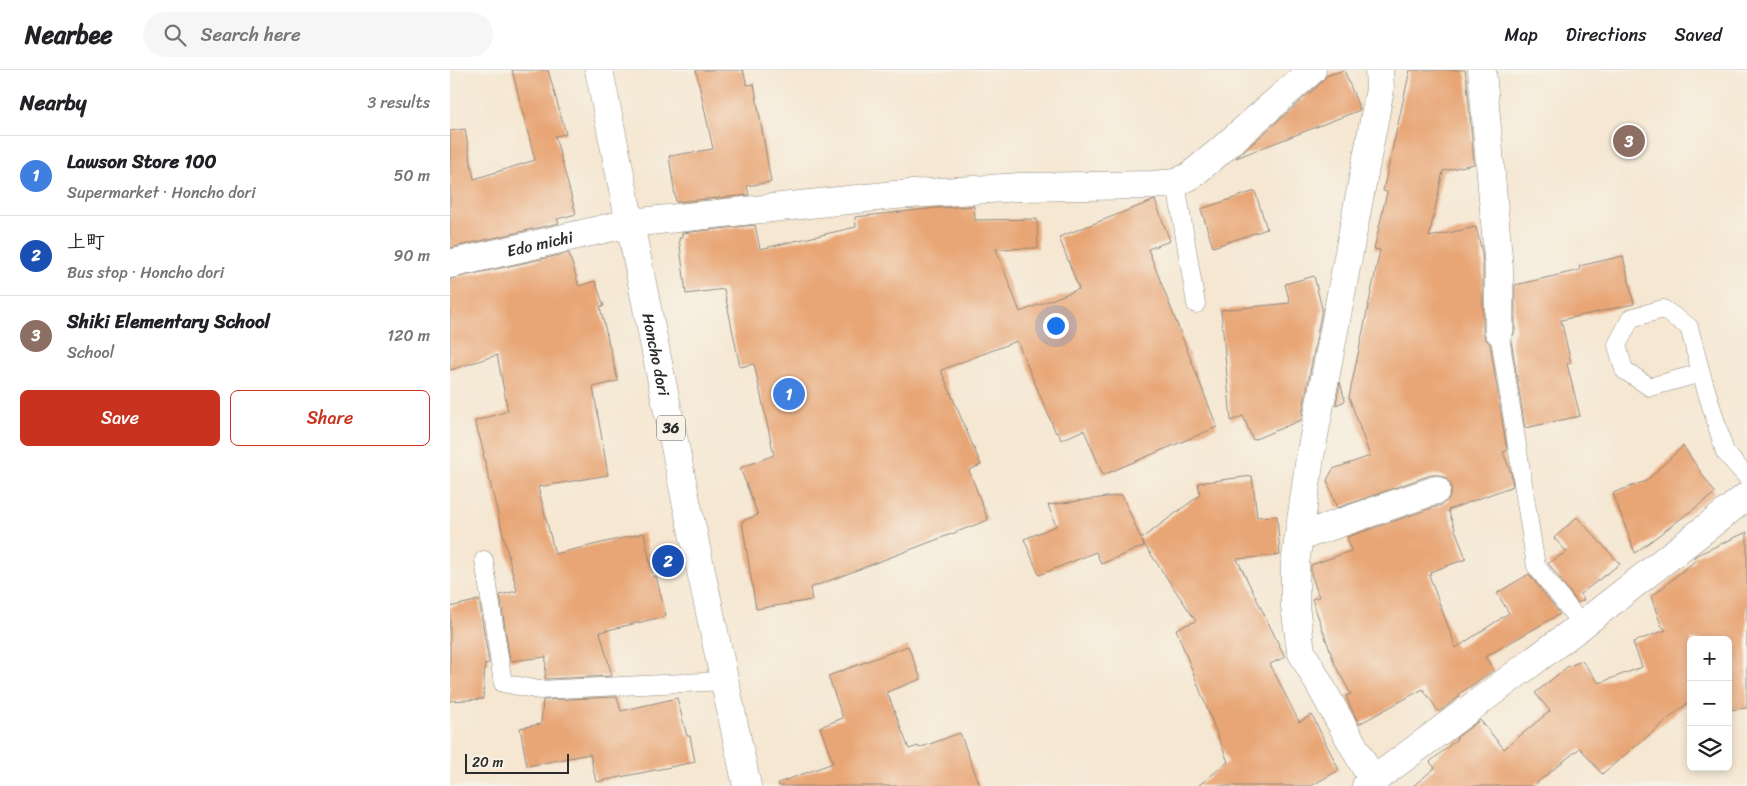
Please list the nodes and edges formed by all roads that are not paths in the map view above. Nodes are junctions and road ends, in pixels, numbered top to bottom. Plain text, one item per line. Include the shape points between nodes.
1 (599, 70) edge
2 (1312, 70) edge
3 (1379, 70) edge
4 (1482, 70) edge
5 (1176, 183) junction
6 (630, 223) junction
7 (450, 264) edge
8 (1196, 304) dead end
9 (1499, 331) joint
10 (1701, 373) junction
11 (1747, 477) edge
12 (1436, 490) dead end
13 (1747, 496) edge
14 (1299, 537) junction
15 (484, 560) dead end
16 (1582, 625) junction
17 (725, 681) junction
18 (1379, 782) edge
19 (747, 786) edge

1 - 6 street, Honcho dori / 36
2 - 5 street via 1190,176
3 - 14 street via 1380,89 1310,457
4 - 9 street via 1499,269
5 - 6 street, Edo michi via 1020,187 895,196
5 - 8 lane
6 - 7 street, Edo michi
6 - 17 street, Honcho dori / 36 via 684,496
9 - 16 lane via 1536,566
10 - 10 lane via 1689,327 1663,309 1631,318 1617,345 1624,370 1650,387
10 - 11 lane via 1726,452
12 - 14 street
13 - 16 street
14 - 18 street via 1295,606 1301,651
15 - 17 lane via 503,683 539,690
16 - 18 street
17 - 19 street, Honcho dori / 36

